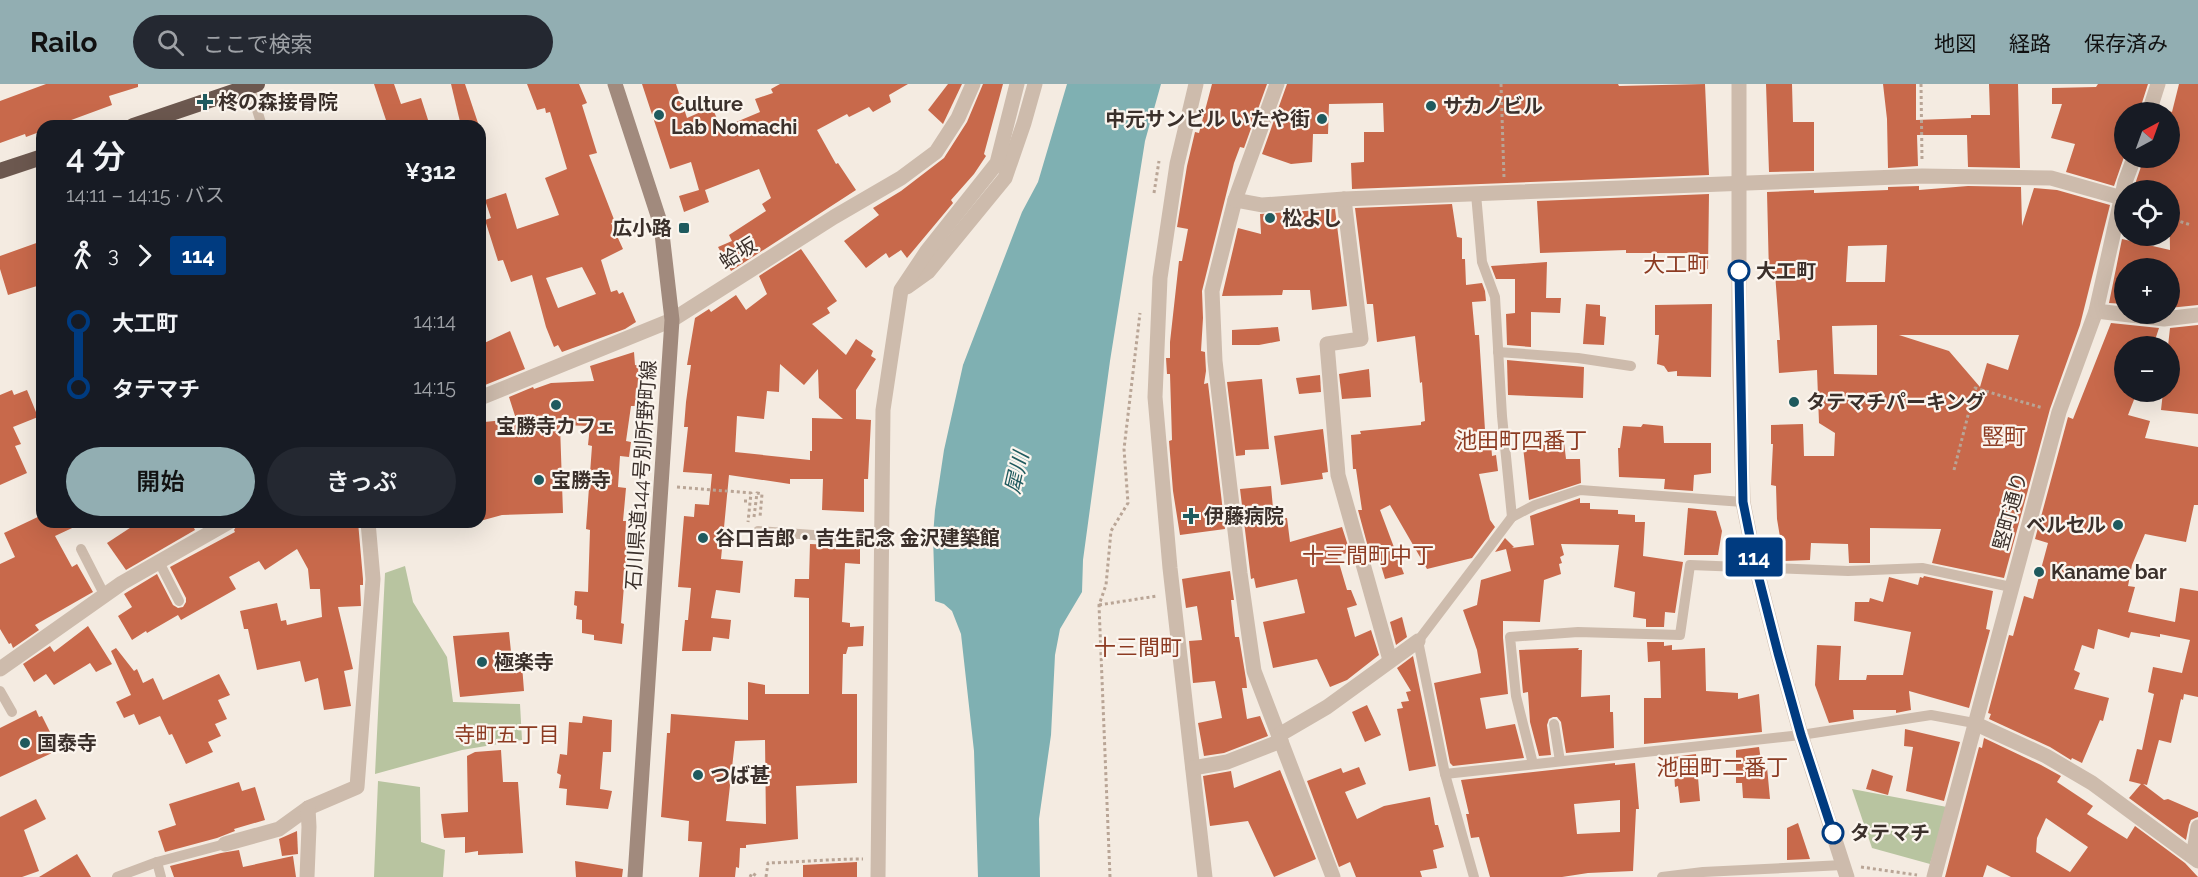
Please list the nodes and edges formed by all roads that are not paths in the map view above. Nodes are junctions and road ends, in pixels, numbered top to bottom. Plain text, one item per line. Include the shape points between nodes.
1 (615, 84) edge
2 (973, 84) edge
3 (1017, 84) edge
4 (1035, 84) edge
5 (1196, 84) edge
6 (1277, 84) edge
7 (1740, 84) edge
8 (2158, 84) edge
9 (252, 85) edge
10 (2152, 102) edge
11 (150, 120) edge
12 (261, 120) edge
13 (36, 159) edge
14 (0, 171) edge
15 (1739, 184) junction
16 (1476, 194) junction
17 (2114, 196) edge
18 (1344, 199) junction
19 (1235, 200) junction
20 (2114, 233) edge
21 (901, 290) junction
22 (2096, 311) junction
23 (2198, 315) edge
24 (672, 320) junction
25 (1498, 352) junction
26 (1631, 366) dead end
27 (486, 396) edge
28 (1743, 502) junction
29 (1512, 517) junction
30 (218, 528) edge
31 (369, 528) edge
32 (758, 531) dead end
33 (881, 540) junction
34 (81, 549) dead end
35 (159, 562) junction
36 (1756, 567) junction
37 (2011, 586) junction
38 (105, 596) junction
39 (179, 601) dead end
40 (1418, 641) junction
41 (1390, 660) junction
42 (0, 669) edge
43 (0, 691) edge
44 (12, 712) dead end
45 (1974, 723) junction
46 (1554, 724) dead end
47 (1801, 735) junction
48 (1280, 738) junction
49 (1560, 761) junction
50 (1533, 764) junction
51 (1193, 768) junction
52 (1445, 774) junction
53 (308, 808) junction
54 (2198, 827) edge
55 (225, 844) joint
56 (2195, 859) edge
57 (157, 862) junction
58 (1845, 871) edge
59 (117, 877) edge
60 (161, 877) edge
61 (307, 877) edge
62 (635, 877) edge
63 (878, 877) edge
64 (1205, 877) edge
65 (1334, 877) edge
66 (1474, 877) edge
67 (1662, 877) edge
68 (1934, 877) edge

1 - 24 main road, 石川県道144号別所野町線 via 661,225
2 - 24 street, 蛤坂 via 958,118 936,152 901,178
3 - 21 street via 997,163 927,250
4 - 21 street via 1005,178 928,272
5 - 51 street via 1177,164 1160,278 1155,397
6 - 19 street
7 - 15 street
8 - 10 street
9 - 11 highway
9 - 12 lane
13 - 14 highway
15 - 16 street
15 - 17 street via 1922,176 2051,178
15 - 28 street
16 - 18 street
16 - 25 lane via 1482,262 1495,297
18 - 19 street via 1262,205
18 - 41 street via 1362,339 1328,344 1338,475
19 - 48 street via 1212,291 1215,361 1254,671
20 - 22 street, 竪町通り
21 - 33 street via 883,410
22 - 23 street via 2164,320
22 - 37 street, 竪町通り via 2059,412
24 - 27 street, 蛤坂
24 - 62 main road, 石川県道144号別所野町線
25 - 26 lane
25 - 29 lane
28 - 29 lane via 1580,490
28 - 36 street
29 - 40 lane
30 - 35 street
31 - 53 street via 373,579 357,788
32 - 33 lane
33 - 63 street
34 - 38 lane
35 - 38 street
35 - 39 lane
36 - 37 lane via 1848,571 1922,568
36 - 47 street
36 - 50 lane via 1690,565 1680,635 1578,632 1510,638 1516,696
37 - 45 street, 竪町通り
38 - 42 street
40 - 41 street
40 - 52 lane
41 - 48 street
43 - 44 lane
45 - 47 lane via 1931,715
45 - 56 street via 2046,756 2092,783
45 - 68 street, 竪町通り
46 - 49 lane
47 - 49 lane
47 - 58 street
48 - 51 street via 1227,762
48 - 65 street
49 - 50 lane
50 - 52 lane
51 - 64 street
52 - 66 lane
53 - 55 street via 279,829
53 - 61 street
54 - 56 street
55 - 57 lane
57 - 59 lane
57 - 60 lane
58 - 67 lane via 1703,872

